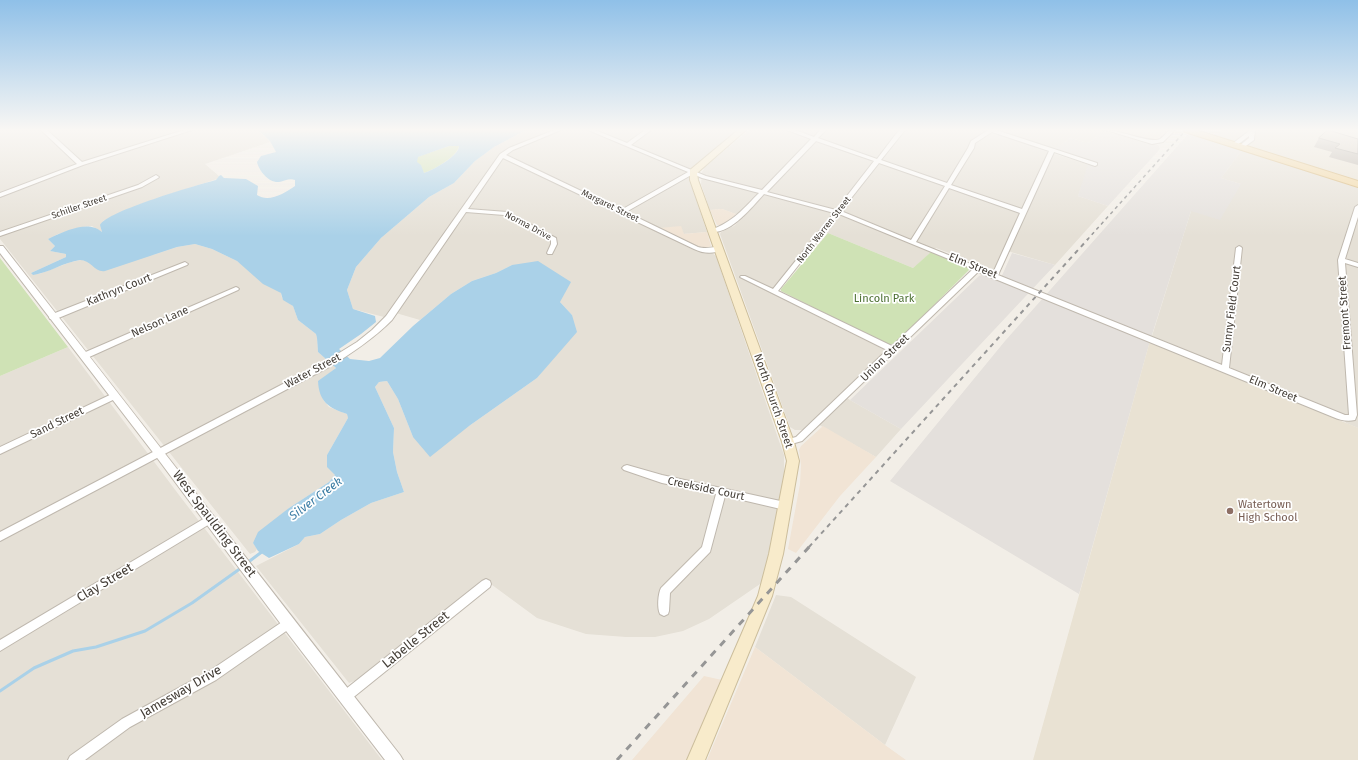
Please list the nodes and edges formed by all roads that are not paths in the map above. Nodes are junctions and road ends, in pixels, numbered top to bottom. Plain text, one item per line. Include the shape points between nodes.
1 (76, 165) edge
2 (495, 165) edge
3 (524, 165) edge
4 (677, 165) edge
5 (701, 165) edge
6 (789, 165) edge
7 (874, 165) edge
8 (891, 165) edge
9 (961, 165) edge
10 (1045, 165) edge
11 (1299, 165) edge
12 (693, 172) junction
13 (156, 177) dead end
14 (1358, 184) edge
15 (948, 186) junction
16 (763, 191) junction
17 (0, 195) edge
18 (1358, 207) edge
19 (463, 210) junction
20 (621, 212) junction
21 (838, 212) junction
22 (1024, 212) junction
23 (713, 231) junction
24 (0, 234) edge
25 (913, 242) junction
26 (0, 248) edge
27 (1239, 248) dead end
28 (719, 249) junction
29 (550, 253) dead end
30 (1341, 260) junction
31 (185, 264) dead end
32 (1358, 265) edge
33 (978, 268) junction
34 (996, 275) junction
35 (743, 277) dead end
36 (236, 289) dead end
37 (774, 292) junction
38 (53, 317) junction
39 (894, 350) junction
40 (84, 356) junction
41 (1224, 369) junction
42 (114, 396) junction
43 (1349, 419) joint
44 (788, 442) junction
45 (0, 450) edge
46 (160, 452) junction
47 (628, 468) dead end
48 (721, 492) junction
49 (785, 506) junction
50 (210, 519) junction
51 (0, 537) edge
52 (486, 584) dead end
53 (664, 611) dead end
54 (288, 623) junction
55 (0, 646) edge
56 (346, 696) junction
57 (74, 760) edge
58 (395, 760) edge
59 (696, 760) edge

1 - 17 street
2 - 19 street, Water Street
3 - 20 street, Margaret Street
4 - 12 street, Elm Street
5 - 12 main road
6 - 16 street
7 - 21 street, North Warren Street
8 - 15 street
9 - 15 street
10 - 22 street
11 - 14 main road
12 - 16 street, Elm Street
12 - 20 street
12 - 23 main road, North Church Street
13 - 24 street, Schiller Street via 140,186
15 - 22 street
15 - 25 street
16 - 21 street, Elm Street
16 - 23 street via 733,222
18 - 30 street, Fremont Street
19 - 29 street, Norma Drive via 505,213 512,216 554,239
19 - 46 street, Water Street via 389,318 365,341 326,365
20 - 28 street, Margaret Street via 696,248 704,251
21 - 25 street, Elm Street
21 - 37 street, North Warren Street
22 - 34 street
23 - 28 main road, North Church Street
25 - 33 street, Elm Street
26 - 38 street, West Spaulding Street
27 - 41 street, Sunny Field Court
28 - 44 main road, North Church Street
30 - 32 street
30 - 43 street, Fremont Street via 1353,415
31 - 38 street, Kathryn Court
33 - 34 street, Elm Street
33 - 39 street, Union Street
34 - 41 street, Elm Street
35 - 37 street
36 - 40 street, Nelson Lane
37 - 39 street
38 - 40 street, West Spaulding Street
39 - 44 street, Union Street via 799,439
40 - 42 street, West Spaulding Street
41 - 43 street, Elm Street
42 - 45 street, Sand Street
42 - 46 street, West Spaulding Street
44 - 49 main road, North Church Street via 793,461
46 - 50 street, West Spaulding Street
46 - 51 street, Water Street
47 - 48 street, Creekside Court via 662,479
48 - 49 street, Creekside Court
48 - 53 street via 706,549 665,591
49 - 59 main road, North Church Street via 766,596
50 - 54 street, West Spaulding Street
50 - 55 street, Clay Street
52 - 56 street, Labelle Street
54 - 56 street, West Spaulding Street
54 - 57 street, Jamesway Drive via 212,676 126,723
56 - 58 street, West Spaulding Street

